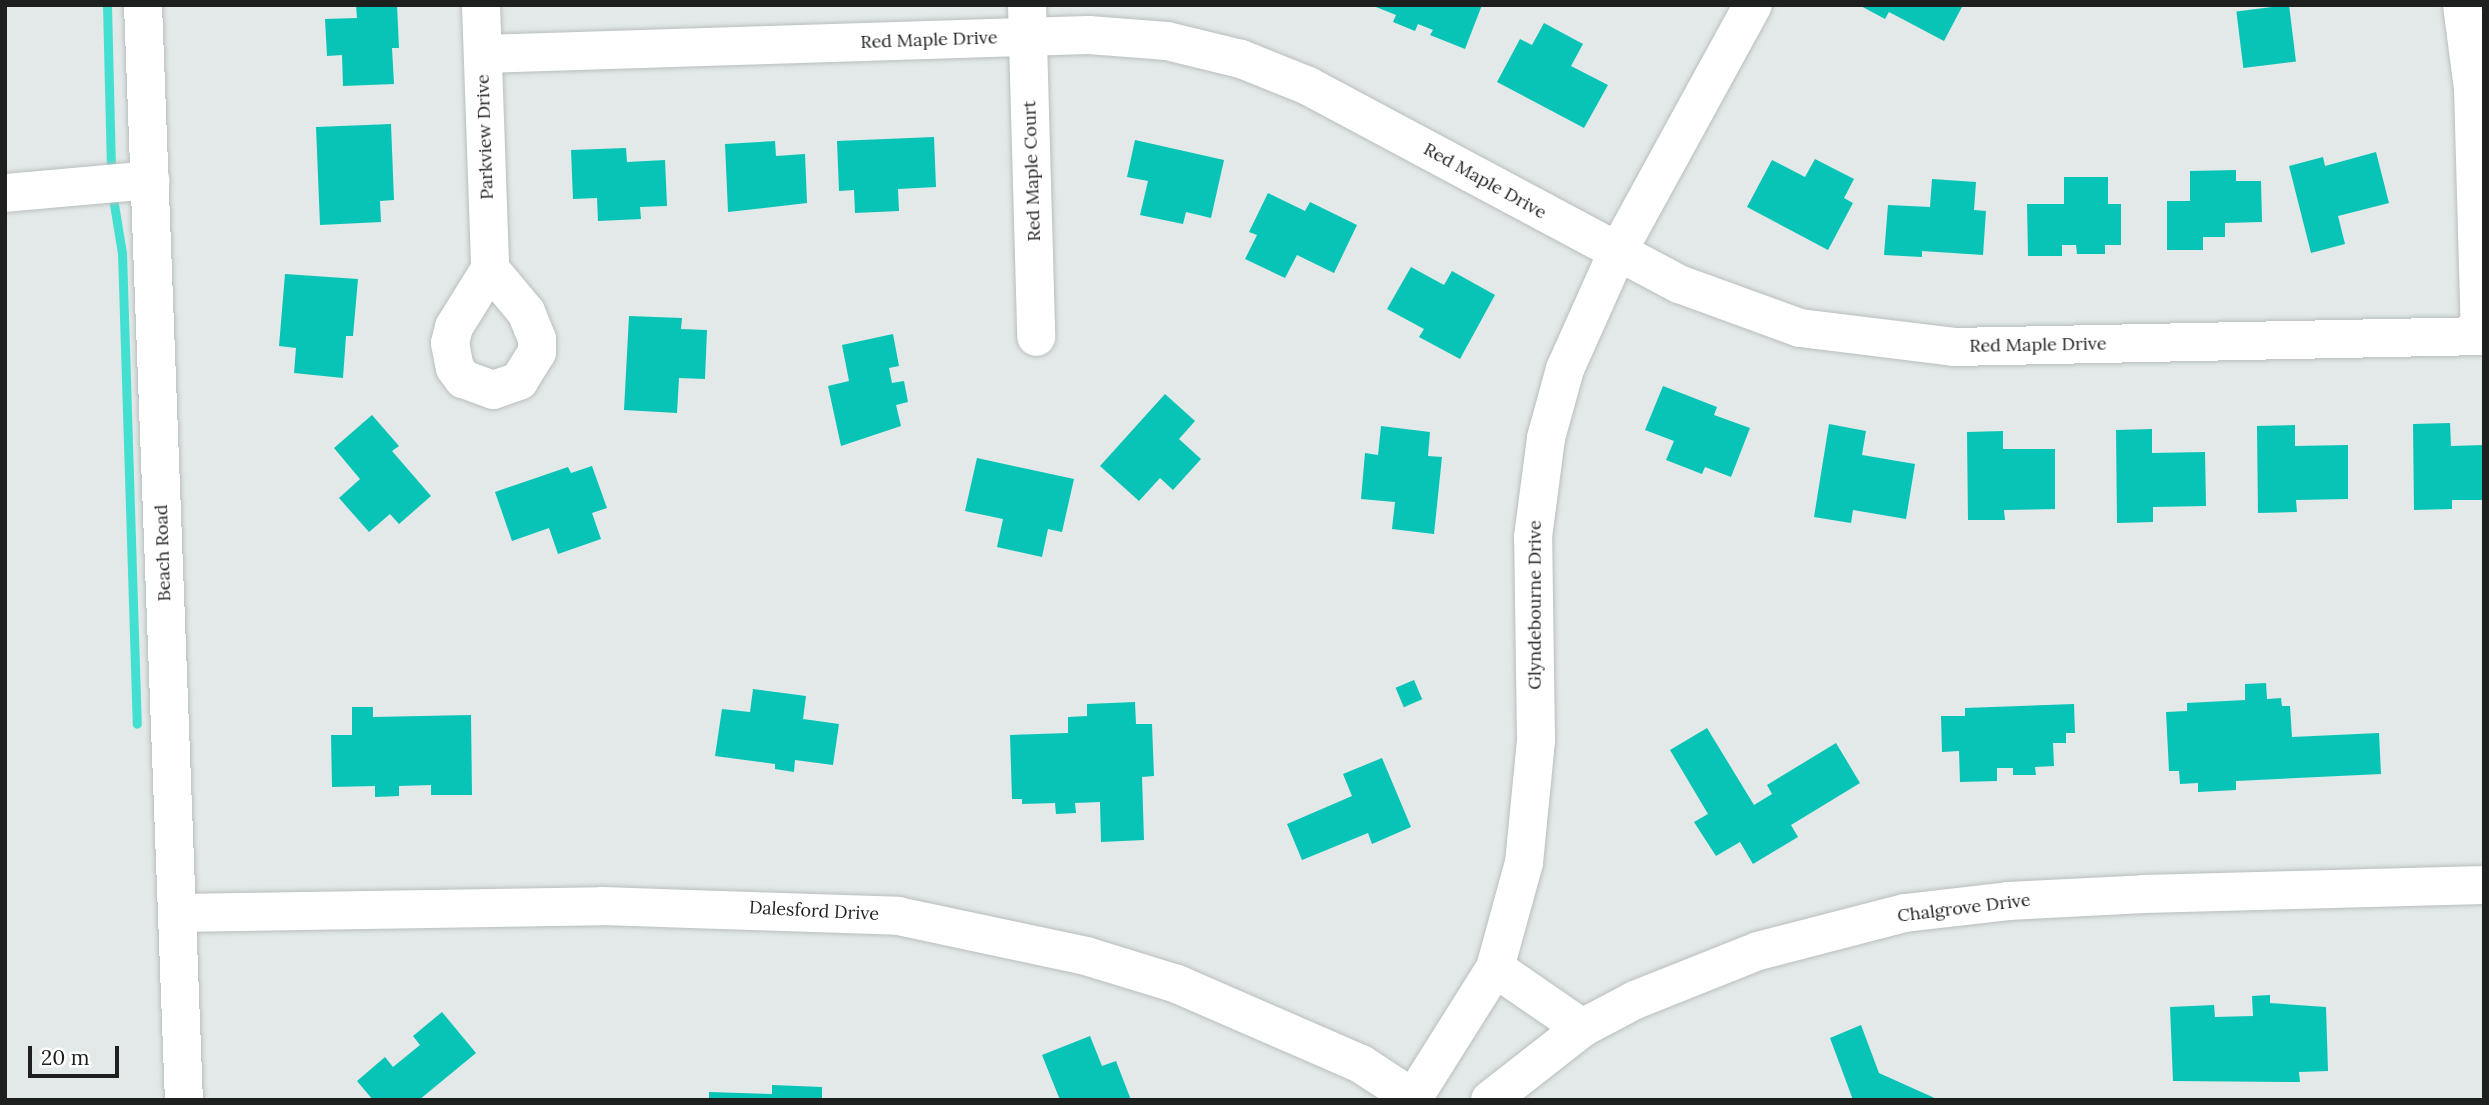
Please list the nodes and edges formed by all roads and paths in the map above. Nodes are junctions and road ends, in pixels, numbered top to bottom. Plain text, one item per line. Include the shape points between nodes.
1 (143, 5) edge
2 (481, 5) edge
3 (1753, 5) edge
4 (2462, 5) edge
5 (1027, 21) edge
6 (482, 54) junction
7 (149, 180) junction
8 (5, 193) edge
9 (1617, 253) junction
10 (490, 269) dead end
11 (2482, 336) edge
12 (1036, 337) dead end
13 (2484, 885) edge
14 (177, 914) junction
15 (1495, 968) junction
16 (1582, 1028) junction
17 (1413, 1099) edge
18 (184, 1100) edge
19 (1490, 1100) edge

1 - 7 street, Beach Road
2 - 6 street, Parkview Drive
3 - 9 street, Glyndebourne Drive
4 - 11 street via 2474,99
5 - 6 street, Red Maple Drive
5 - 9 street, Red Maple Drive via 1241,59 1334,98
5 - 12 street, Red Maple Court
6 - 10 street, Parkview Drive
7 - 8 street
7 - 14 street, Beach Road
9 - 11 street, Red Maple Drive via 1759,316 1839,335 1927,346
9 - 15 street, Glyndebourne Drive via 1565,369 1544,449 1533,547 1533,803 1515,909
13 - 16 street, Chalgrove Drive via 2104,896 1905,913 1758,951 1635,999
14 - 17 street, Dalesford Drive via 614,906 898,916 1086,956 1177,984 1362,1064
14 - 18 street, Beach Road
15 - 16 street
15 - 17 street, Glyndebourne Drive
16 - 19 street, Chalgrove Drive

